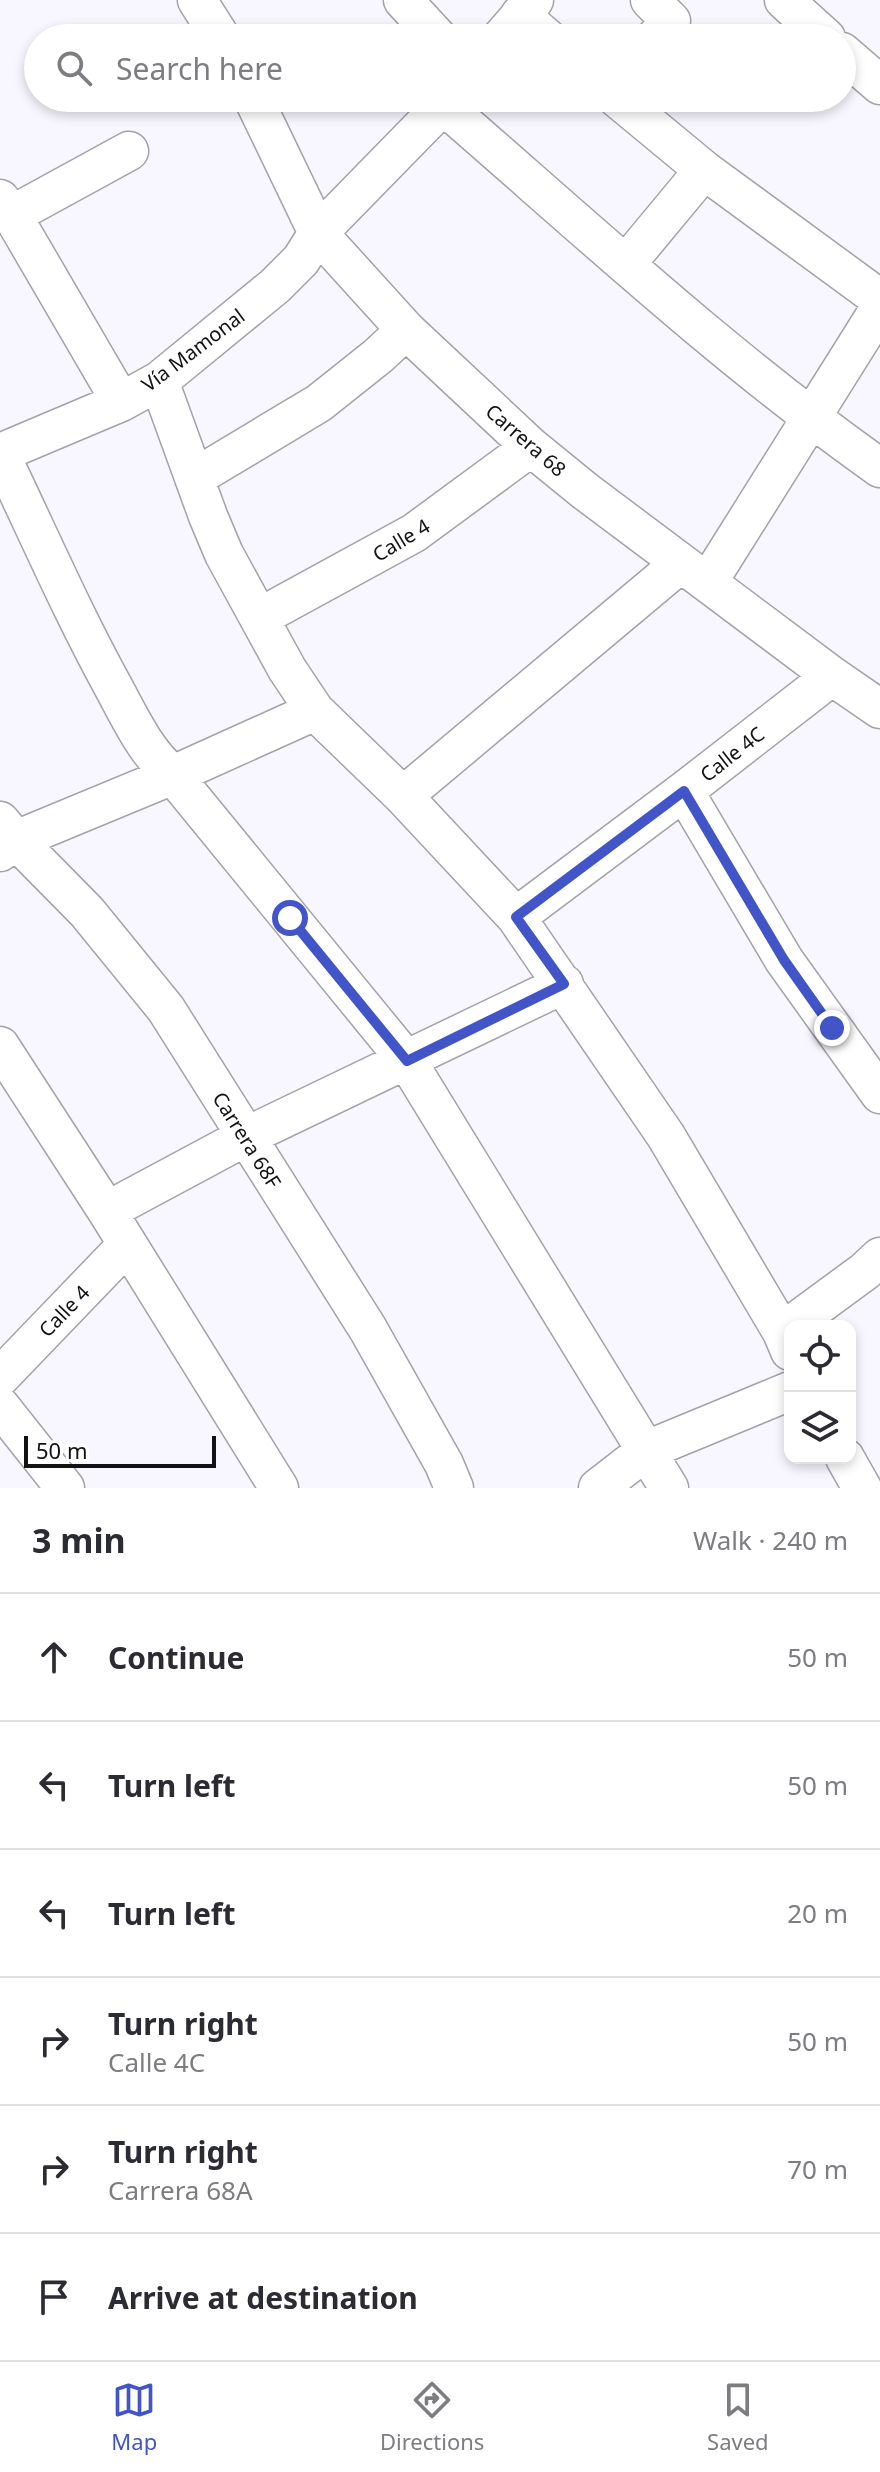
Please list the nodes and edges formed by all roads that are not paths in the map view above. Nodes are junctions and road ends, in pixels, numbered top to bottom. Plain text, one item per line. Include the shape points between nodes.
1 (197, 0) edge
2 (403, 0) edge
3 (650, 0) edge
4 (784, 0) edge
5 (212, 24) edge
6 (425, 24) edge
7 (668, 24) edge
8 (811, 24) edge
9 (260, 112) edge
10 (437, 112) edge
11 (458, 112) edge
12 (634, 112) edge
13 (129, 151) dead end
14 (704, 170) junction
15 (6, 207) edge
16 (318, 233) junction
17 (626, 264) junction
18 (880, 299) edge
19 (880, 308) edge
20 (406, 330) junction
21 (159, 381) junction
22 (121, 402) junction
23 (811, 419) junction
24 (531, 447) junction
25 (0, 454) edge
26 (880, 468) edge
27 (194, 478) junction
28 (695, 573) junction
29 (260, 617) junction
30 (832, 676) junction
31 (880, 709) edge
32 (315, 711) junction
33 (173, 775) junction
34 (684, 791) junction
35 (403, 796) junction
36 (5, 838) edge
37 (516, 917) junction
38 (564, 984) junction
39 (0, 1046) edge
40 (407, 1061) junction
41 (874, 1075) edge
42 (245, 1137) junction
43 (107, 1211) junction
44 (127, 1245) junction
45 (880, 1257) edge
46 (810, 1320) edge
47 (784, 1339) edge
48 (0, 1377) edge
49 (788, 1392) edge
50 (0, 1406) edge
51 (647, 1450) junction
52 (848, 1464) edge
53 (65, 1488) edge
54 (279, 1488) edge
55 (454, 1488) edge
56 (598, 1488) edge
57 (669, 1488) edge
58 (862, 1488) edge

1 - 5 street
2 - 6 street
3 - 7 street via 671,21
4 - 8 street
9 - 16 street, Carrera 68
10 - 16 street, Vía Mamonal
11 - 17 street
12 - 14 street
13 - 15 street
14 - 17 street
14 - 18 street
15 - 22 street
16 - 20 street, Carrera 68
16 - 21 street, Vía Mamonal via 275,286
17 - 23 street
19 - 23 street
20 - 24 street, Carrera 68
20 - 27 street via 319,403
21 - 22 street, Vía Mamonal
21 - 27 street
22 - 25 street, Vía Mamonal
23 - 26 street
23 - 28 street
24 - 28 street, Carrera 68
24 - 29 street, Calle 4 via 414,533
25 - 33 street via 99,661 137,730
27 - 29 street via 224,554
28 - 30 street, Carrera 68
28 - 35 street
29 - 32 street
30 - 31 street, Carrera 68
30 - 34 street, Calle 4C
32 - 33 street
32 - 35 street
33 - 36 street
33 - 40 street
34 - 37 street, Calle 4C
34 - 41 street via 784,960
35 - 37 street
36 - 42 street, Carrera 68F via 87,912 166,1009
37 - 38 street
38 - 40 street
38 - 47 street via 666,1136
39 - 43 street
40 - 42 street
40 - 51 street
42 - 43 street
42 - 55 street, Carrera 68F via 368,1329
43 - 44 street
44 - 48 street, Calle 4
44 - 54 street
45 - 46 street
49 - 51 street
50 - 53 street
51 - 56 street
51 - 57 street
52 - 58 street

